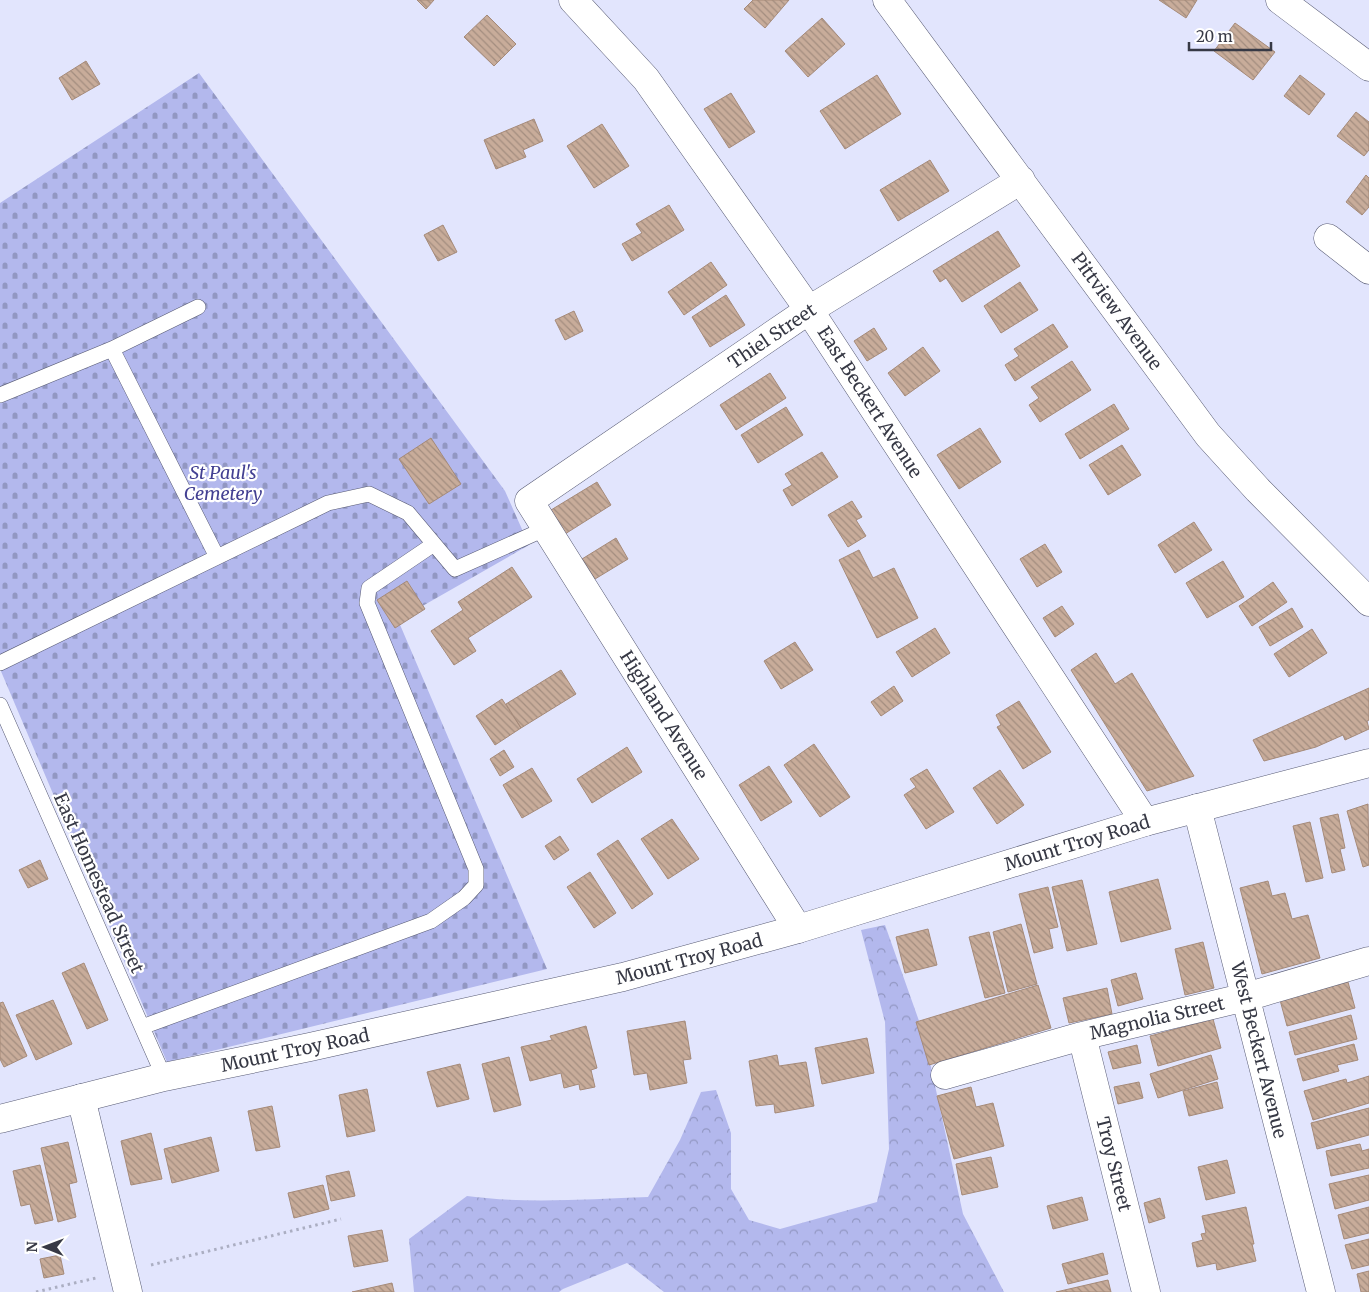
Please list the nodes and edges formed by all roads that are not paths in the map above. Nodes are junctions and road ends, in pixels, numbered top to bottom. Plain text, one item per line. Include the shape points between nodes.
1 (573, 0) edge
2 (887, 0) edge
3 (1280, 0) edge
4 (1369, 67) edge
5 (1021, 180) junction
6 (1328, 238) dead end
7 (1369, 270) edge
8 (198, 308) dead end
9 (810, 310) junction
10 (112, 349) junction
11 (0, 395) edge
12 (529, 500) joint
13 (547, 528) junction
14 (434, 544) junction
15 (217, 557) junction
16 (1369, 602) edge
17 (0, 663) edge
18 (0, 705) edge
19 (1369, 763) edge
20 (1197, 808) junction
21 (1145, 822) junction
22 (798, 929) junction
23 (1369, 961) edge
24 (1246, 997) junction
25 (142, 1027) junction
26 (1082, 1036) junction
27 (945, 1074) dead end
28 (164, 1077) junction
29 (81, 1098) junction
30 (0, 1119) edge
31 (125, 1282) edge
32 (1146, 1292) edge
33 (1321, 1292) edge

1 - 9 street, East Beckert Avenue via 646,79
2 - 5 street, Pittview Avenue
3 - 4 street
5 - 9 street, Thiel Street
5 - 16 street, Pittview Avenue via 1208,435
6 - 7 street
8 - 10 lane
9 - 12 street, Thiel Street
9 - 21 street, East Beckert Avenue
10 - 11 lane
10 - 15 lane
12 - 13 street, Highland Avenue
13 - 14 lane via 455,569
13 - 22 street, Highland Avenue
14 - 15 lane via 408,513 369,494 328,503
14 - 25 lane via 369,588 367,604 476,868 476,885 464,898 431,921
15 - 17 lane
18 - 25 lane, East Homestead Street
19 - 20 street, Mount Troy Road
20 - 21 street, Mount Troy Road
20 - 24 street, West Beckert Avenue
21 - 22 street, Mount Troy Road
22 - 28 street, Mount Troy Road via 624,977
23 - 24 street, Magnolia Street
24 - 26 street, Magnolia Street
24 - 33 street, West Beckert Avenue
25 - 28 lane, East Homestead Street
26 - 27 street, Magnolia Street
26 - 32 street, Troy Street
28 - 29 street, Mount Troy Road
29 - 30 street, Mount Troy Road
29 - 31 street

